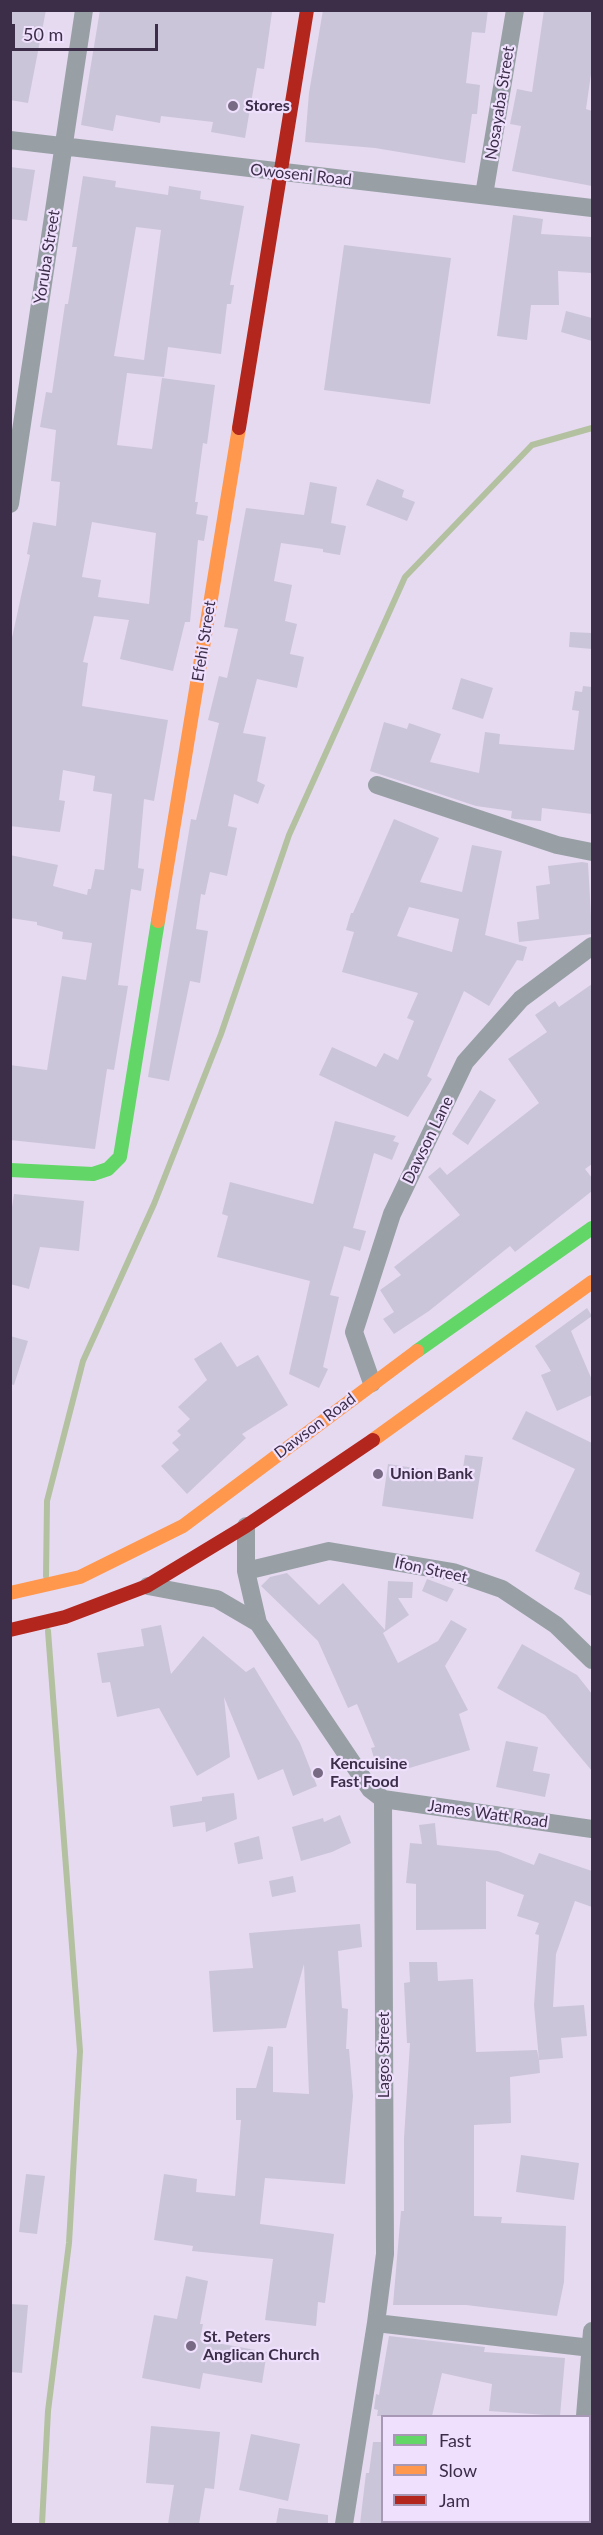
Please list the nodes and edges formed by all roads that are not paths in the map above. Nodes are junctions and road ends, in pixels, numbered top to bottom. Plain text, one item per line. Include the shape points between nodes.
1 (84, 10) edge
2 (307, 10) edge
3 (515, 10) edge
4 (10, 140) edge
5 (64, 146) junction
6 (281, 173) junction
7 (484, 195) junction
8 (592, 208) edge
9 (10, 504) edge
10 (377, 785) dead end
11 (592, 852) edge
12 (592, 946) edge
13 (10, 1170) edge
14 (592, 1228) edge
15 (592, 1282) edge
16 (372, 1383) junction
17 (246, 1526) junction
18 (246, 1571) junction
19 (147, 1586) junction
20 (16, 1593) edge
21 (258, 1623) junction
22 (17, 1629) edge
23 (592, 1660) edge
24 (383, 1798) junction
25 (592, 1829) edge
26 (376, 2323) junction
27 (592, 2339) edge
28 (585, 2415) edge
29 (344, 2524) edge

1 - 5 street, Yoruba Street
2 - 6 main road, Efehi Street
3 - 7 street, Nosayaba Street
4 - 5 street, Owoseni Road
5 - 6 street, Owoseni Road
5 - 9 street, Yoruba Street
6 - 7 street, Owoseni Road
6 - 13 main road, Efehi Street via 120,1157 108,1169 93,1174
7 - 8 street, Owoseni Road
10 - 11 street
12 - 16 street, Dawson Lane via 521,999 465,1062 392,1214 354,1332
14 - 16 main road, Dawson Road
15 - 17 main road via 404,1420
16 - 20 main road, Dawson Road via 183,1526 80,1577
17 - 18 street
17 - 19 main road
18 - 21 street
18 - 23 street, Ifon Street via 329,1551 453,1572 502,1589 556,1625
19 - 21 street via 217,1599
19 - 22 main road via 65,1617
21 - 24 street via 370,1789
24 - 25 street, James Watt Road
24 - 26 street, Lagos Street via 385,2254
26 - 27 street
26 - 29 street, Lagos Street
27 - 28 street

